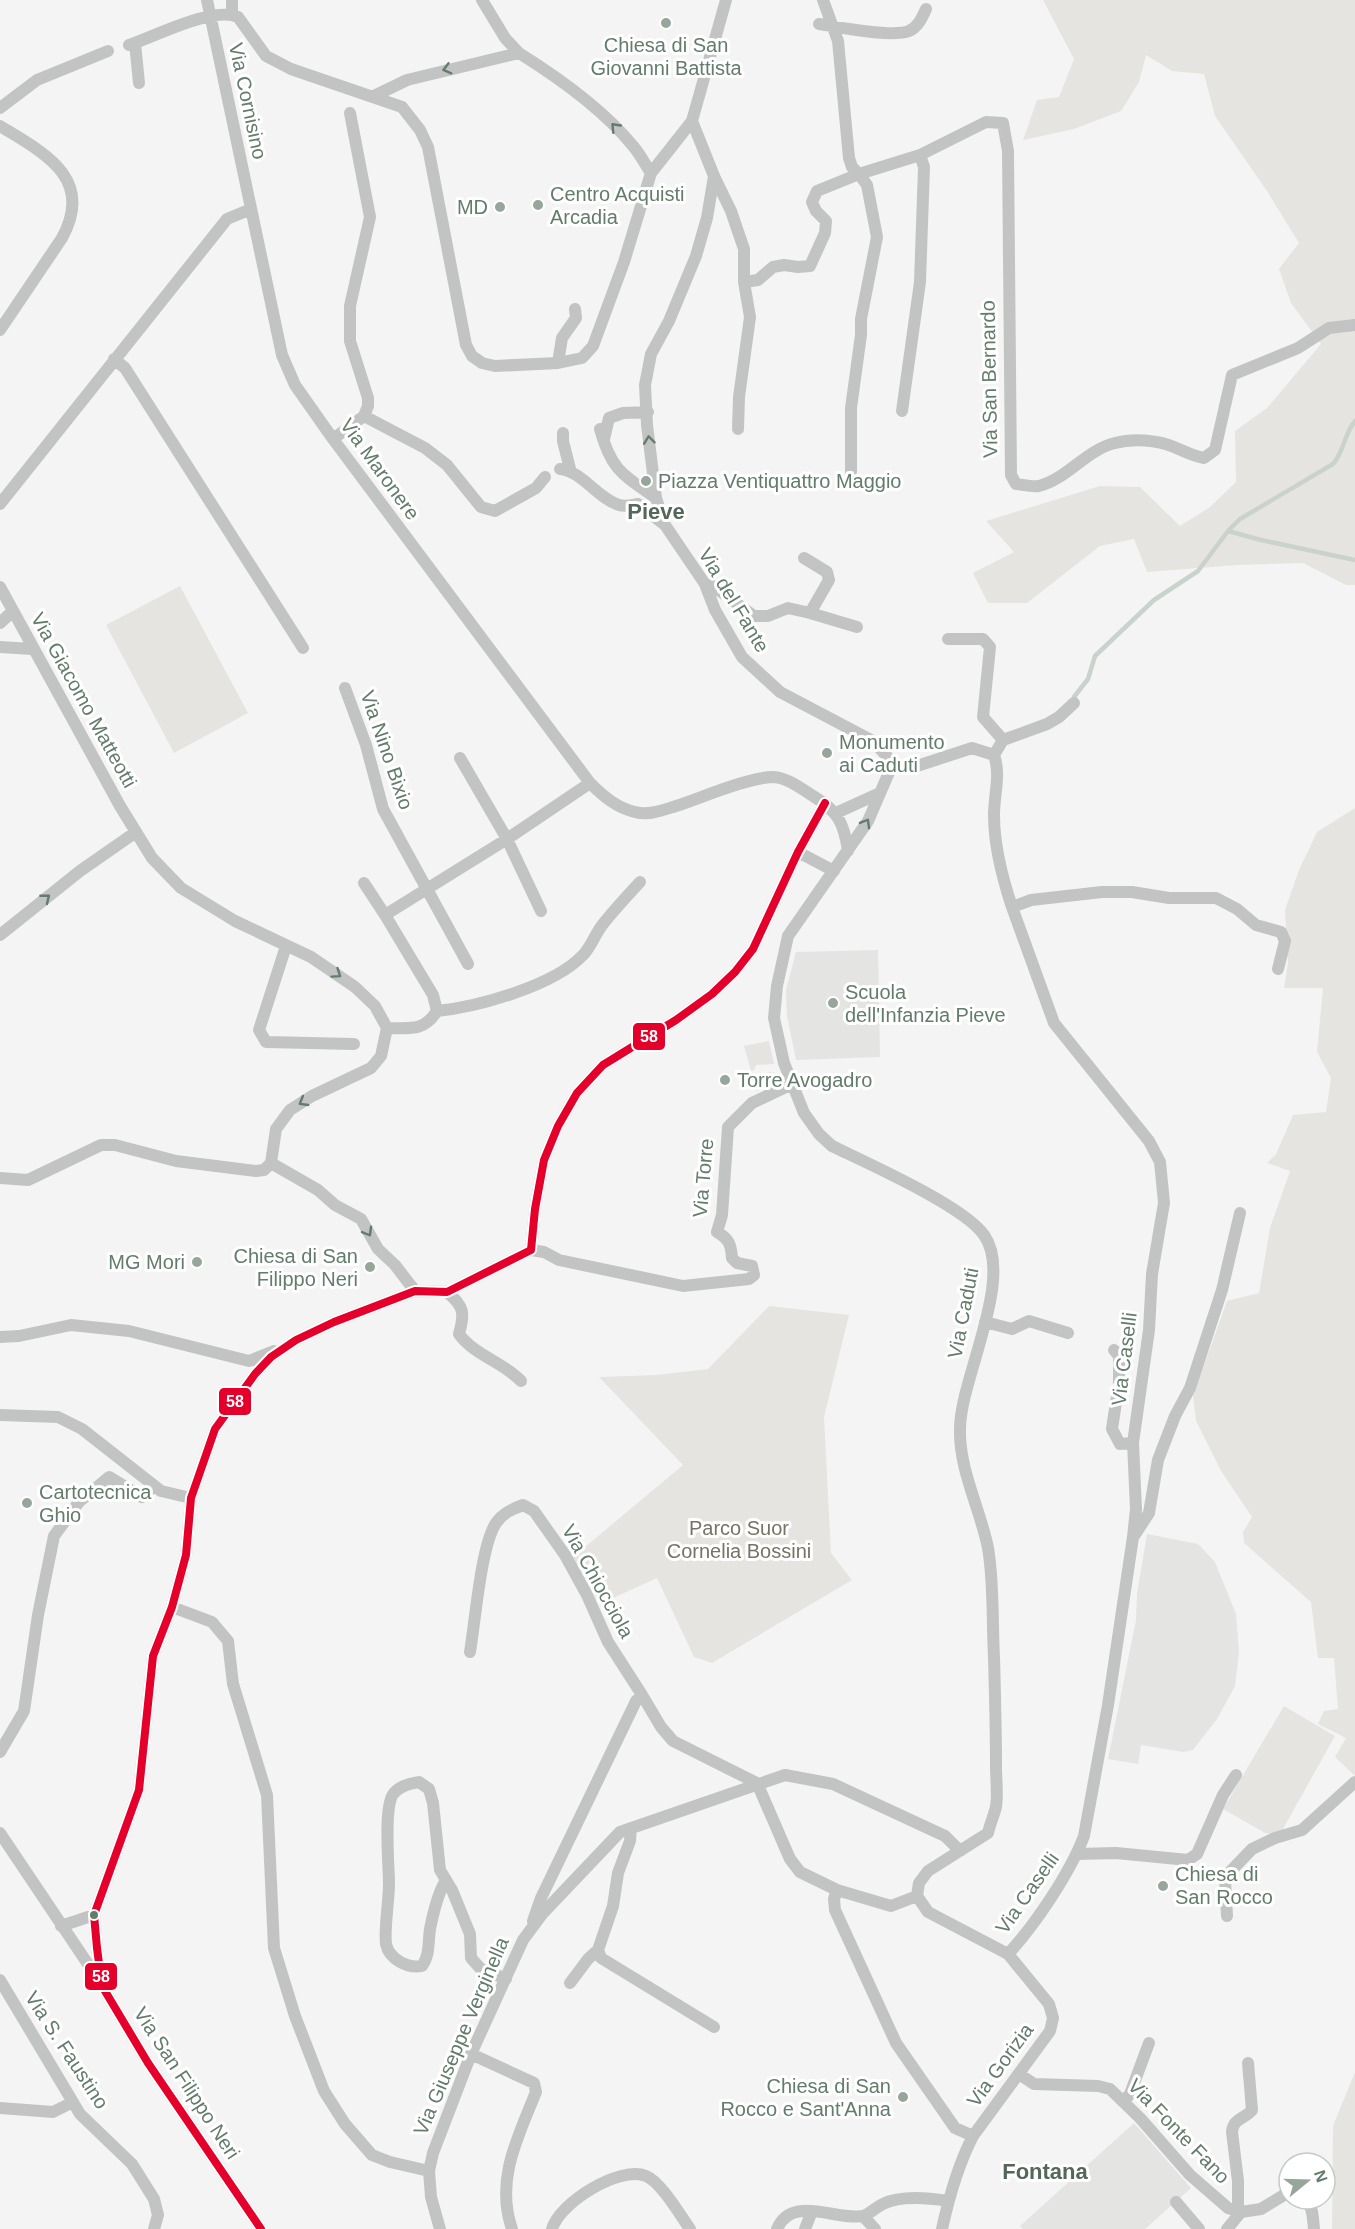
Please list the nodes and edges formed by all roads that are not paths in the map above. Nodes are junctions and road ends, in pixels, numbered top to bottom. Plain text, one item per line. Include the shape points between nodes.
1 (207, 0) edge
2 (232, 0) edge
3 (482, 0) edge
4 (726, 0) edge
5 (823, 0) edge
6 (926, 9) dead end
7 (211, 15) junction
8 (232, 15) junction
9 (825, 25) junction
10 (108, 51) dead end
11 (519, 53) junction
12 (139, 83) dead end
13 (374, 96) junction
14 (0, 108) edge
15 (350, 113) dead end
16 (692, 121) junction
17 (0, 126) edge
18 (920, 155) junction
19 (651, 173) junction
20 (859, 174) junction
21 (714, 176) junction
22 (251, 209) junction
23 (744, 282) junction
24 (575, 309) dead end
25 (1355, 325) edge
26 (0, 330) edge
27 (114, 359) junction
28 (558, 363) junction
29 (902, 411) dead end
30 (648, 412) junction
31 (364, 416) junction
32 (600, 429) dead end
33 (738, 429) dead end
34 (563, 433) dead end
35 (333, 439) junction
36 (604, 444) junction
37 (851, 472) dead end
38 (545, 477) dead end
39 (656, 498) junction
40 (0, 504) edge
41 (665, 525) junction
42 (804, 558) dead end
43 (705, 584) junction
44 (0, 587) edge
45 (13, 610) junction
46 (810, 613) junction
47 (0, 623) edge
48 (857, 627) dead end
49 (948, 639) dead end
50 (0, 647) edge
51 (303, 648) dead end
52 (32, 649) junction
53 (345, 688) dead end
54 (1074, 702) dead end
55 (1003, 740) junction
56 (994, 755) junction
57 (460, 758) dead end
58 (893, 763) junction
59 (590, 783) junction
60 (880, 793) junction
61 (825, 803) junction
62 (836, 813) junction
63 (136, 832) junction
64 (507, 839) junction
65 (848, 851) junction
66 (798, 852) junction
67 (834, 871) junction
68 (640, 882) dead end
69 (364, 883) dead end
70 (426, 889) junction
71 (1012, 907) junction
72 (541, 911) dead end
73 (385, 915) junction
74 (0, 935) edge
75 (286, 946) junction
76 (468, 964) dead end
77 (1278, 969) dead end
78 (437, 1011) junction
79 (387, 1028) junction
80 (354, 1044) dead end
81 (792, 1084) junction
82 (271, 1163) junction
83 (0, 1178) edge
84 (1240, 1213) dead end
85 (531, 1250) junction
86 (415, 1292) junction
87 (447, 1292) junction
88 (985, 1322) junction
89 (1068, 1333) dead end
90 (0, 1337) edge
91 (287, 1346) junction
92 (1114, 1350) dead end
93 (521, 1381) dead end
94 (1119, 1381) tunnel mouth
95 (1116, 1402) tunnel mouth
96 (0, 1415) edge
97 (1133, 1443) junction
98 (154, 1486) junction
99 (191, 1498) junction
100 (1133, 1536) junction
101 (171, 1607) junction
102 (471, 1652) dead end
103 (642, 1695) junction
104 (0, 1752) edge
105 (1236, 1775) dead end
106 (1355, 1782) edge
107 (757, 1783) junction
108 (631, 1828) junction
109 (0, 1833) edge
110 (960, 1851) junction
111 (1078, 1854) junction
112 (445, 1882) junction
113 (837, 1890) junction
114 (917, 1896) junction
115 (94, 1915) junction
116 (1227, 1916) dead end
117 (61, 1926) junction
118 (530, 1931) junction
119 (598, 1950) junction
120 (1008, 1954) junction
121 (506, 1979) junction
122 (0, 1980) edge
123 (570, 1983) dead end
124 (102, 1986) junction
125 (714, 2027) dead end
126 (1149, 2043) dead end
127 (471, 2054) junction
128 (1248, 2063) dead end
129 (1019, 2074) junction
130 (1124, 2101) junction
131 (72, 2102) junction
132 (0, 2108) edge
133 (973, 2136) junction
134 (429, 2171) junction
135 (1277, 2199) edge
136 (948, 2200) junction
137 (1176, 2202) dead end
138 (812, 2211) junction
139 (1311, 2211) edge
140 (1240, 2212) junction
141 (863, 2216) junction
142 (154, 2229) edge
143 (261, 2229) edge
144 (440, 2229) edge
145 (512, 2229) edge
146 (552, 2229) edge
147 (690, 2229) edge
148 (777, 2229) edge
149 (805, 2229) edge
150 (874, 2229) edge
151 (942, 2229) edge
152 (1200, 2229) edge
153 (1227, 2229) edge
154 (1314, 2229) edge

1 - 7 street, Via Cornisino
2 - 8 street
3 - 11 street
4 - 16 street
5 - 9 street
6 - 9 street via 920,22 909,31 894,34
7 - 8 street
7 - 12 street via 132,44
7 - 22 street, Via Cornisino
8 - 13 street via 238,17 267,56 291,69
9 - 20 street via 838,40 849,158
10 - 14 street via 37,80
11 -> 13 street via 407,80
19 -> 11 street via 633,146 601,113
13 - 28 street via 402,107 428,147 465,345 472,356 495,366
15 - 31 street via 370,217 350,306 350,340 368,398
16 - 19 street
16 - 21 street
17 - 26 street via 54,162 69,181 73,204 62,238
18 - 20 street, Via San Bernardo
18 - 25 street, Via San Bernardo via 986,122 1003,123 1008,151 1011,475 1016,484 1040,486 1115,443 1151,441 1204,458 1215,450 1232,375 1298,348 1329,328
18 - 29 street via 924,167 920,282
19 - 28 street via 593,346 582,358
20 - 23 street, Via San Bernardo via 817,191 812,202 826,220 825,233 810,266 773,267 758,280
20 - 37 street via 867,185 877,237 861,319 851,408
21 - 23 street via 744,249
21 - 30 street, Via del Fante via 696,256 651,354 645,385
22 - 27 street via 227,219
22 - 35 street, Via Maronere via 282,355 295,385
23 - 33 street via 750,317
24 - 28 street via 576,318 562,338
27 - 40 street
27 - 51 street via 125,368
30 - 36 street via 609,418
39 -> 30 street, Via del Fante
31 - 35 street
31 - 38 street via 425,448 447,465 481,507 495,511 536,488
32 - 36 street
34 - 41 street via 565,469 621,506 638,504
35 - 59 street, Via Maronere
36 - 39 street via 622,475
39 - 41 street, Via del Fante
41 - 43 street, Via del Fante
42 - 46 street via 826,572 829,579
43 - 46 street via 754,616 768,616 788,608
43 - 58 street, Via del Fante via 742,657 759,674 780,692 873,741
44 - 45 street, Via Giacomo Matteotti
45 - 47 street
45 - 52 street, Via Giacomo Matteotti
46 - 48 street
49 - 55 street via 983,639 990,647 983,717
50 - 52 street
52 - 63 street, Via Giacomo Matteotti
53 - 70 street, Via Nino Bixio via 383,809
54 - 55 street via 1047,724
55 - 56 street
56 - 58 street via 972,748 914,766
56 - 71 street, Via Caselli via 998,766 994,815 999,870
57 - 64 street
58 - 60 street
59 - 61 street, Via Maronere via 607,800 636,813 657,812 774,777 792,782
59 - 64 street
60 - 62 street
65 -> 60 street via 868,821
61 - 62 street, Via Maronere
61 - 66 street
62 - 65 street, Via Maronere
74 -> 63 street
63 - 75 street, Via Giacomo Matteotti via 152,858 181,888
64 - 70 street
64 - 72 street
65 - 67 street, Via Caduti
66 - 67 street
66 - 85 street via 753,949 735,972 676,1020 603,1065 577,1093 544,1160
67 - 81 street, Via Caduti via 788,936 780,968 774,1018
68 - 78 street via 603,924 583,955 567,969 492,1000
69 - 73 street
70 - 73 street
70 - 76 street, Via Nino Bixio
71 - 77 street via 1031,900 1102,892 1216,898 1237,909 1256,926 1281,932 1285,942
71 - 97 street, Via Caselli via 1054,1023 1149,1141 1160,1162 1164,1203
73 - 78 street via 433,995
75 -> 79 street, Via Giacomo Matteotti via 311,957 355,987 375,1006
75 - 80 street via 259,1030 266,1042
78 - 79 street via 420,1027
79 -> 82 street via 381,1056 371,1068 290,1110 276,1129
81 - 85 street, Via Torre via 752,1103 728,1127 722,1215 717,1232 727,1238 737,1263 752,1266 754,1275 749,1280 683,1286 559,1260
81 - 88 street, Via Caduti via 804,1113 832,1146 929,1196 966,1218 985,1236 994,1278
82 - 83 street via 256,1171 176,1161 101,1145 28,1180
82 -> 86 street via 361,1219 378,1249
84 - 100 street via 1222,1290 1190,1388 1158,1460 1149,1513
85 - 87 street
86 - 87 street, Via San Filippo Neri
86 - 91 street, Via San Filippo Neri via 334,1322
87 - 93 street via 460,1303 464,1318 459,1334 465,1342 510,1369
88 - 89 street via 1012,1329 1029,1321
88 - 110 street, Via Caduti via 964,1397 960,1430 966,1473 988,1551 996,1806 988,1833
90 - 91 street via 71,1325 129,1331 249,1361
91 - 99 street, Via San Filippo Neri via 271,1357 248,1383 215,1429
92 - 94 street via 1119,1356
95 - 97 street via 1112,1430 1120,1444
96 - 98 street via 58,1417 82,1429
97 - 100 street, Via Caselli
98 - 99 street
98 - 104 street via 142,1497 109,1477 79,1502 54,1536 24,1711
99 - 101 street, Via San Filippo Neri via 186,1555
100 - 111 street, Via Caselli via 1099,1759
101 - 115 street, Via San Filippo Neri via 153,1656 139,1790
101 - 134 street via 212,1622 228,1641 233,1684 267,1795 274,1948 324,2091 372,2155
102 - 103 street, Via Chiocciola via 487,1544 496,1524 509,1509 523,1505 534,1511 564,1555 608,1642
103 - 107 street, Via Chiocciola via 673,1741
103 - 118 street, Via Giuseppe Verginella via 541,1898
105 - 111 street, Via Caselli via 1197,1854 1188,1860 1116,1853
106 - 116 street via 1302,1830 1252,1850 1228,1874
107 - 108 street, Via Giuseppe Verginella
107 - 110 street, Via Giuseppe Verginella via 785,1775 832,1784 945,1836
107 - 113 street via 790,1859 800,1872
108 - 118 street, Via Giuseppe Verginella via 620,1832
108 - 119 street
109 - 117 street
110 - 114 street via 928,1871 919,1883
111 - 120 street, Via Caselli via 1026,1935
112 - 112 street via 437,1857 429,1789 419,1782 406,1784 393,1794 388,1813 386,1945 392,1956 414,1968 427,1959 430,1928
112 - 121 street via 470,1934 471,1958 480,1968
113 - 114 street via 891,1906
113 - 133 street via 834,1910 896,2043 955,2128
114 - 120 street, Via Gorizia via 928,1912
115 - 117 street
115 - 124 street, Via San Filippo Neri
117 - 124 street
118 - 121 street, Via Giuseppe Verginella
119 - 123 street
119 - 125 street via 602,1958
120 - 129 street, Via Gorizia via 1049,2004 1053,2018 1050,2031
121 - 127 street, Via Giuseppe Verginella
122 - 131 street, Via S. Faustino
124 - 143 street, Via San Filippo Neri via 148,2063
126 - 130 street
127 - 134 street, Via Giuseppe Verginella
127 - 145 street via 534,2083 536,2092 509,2162 505,2185
128 - 140 street, Via Fonte Fano via 1252,2110 1236,2120 1232,2132
129 - 130 street, Via Fonte Fano via 1034,2084 1110,2089
129 - 133 street, Via Gorizia
130 - 140 street, Via Fonte Fano via 1190,2175 1228,2208
131 - 132 street via 53,2112
131 - 142 street, Via S. Faustino via 132,2164 154,2199 158,2215
133 - 136 street, Via Gorizia
134 - 144 street, Via Giuseppe Verginella via 431,2198
135 - 140 street via 1261,2209
136 - 141 street via 892,2200
136 - 151 street, Via Gorizia
137 - 152 street
138 - 141 street
138 - 148 street via 784,2216
138 - 149 street
139 - 154 street
140 - 153 street
141 - 150 street
146 - 147 street via 570,2204 593,2187 633,2174 647,2176 660,2188

